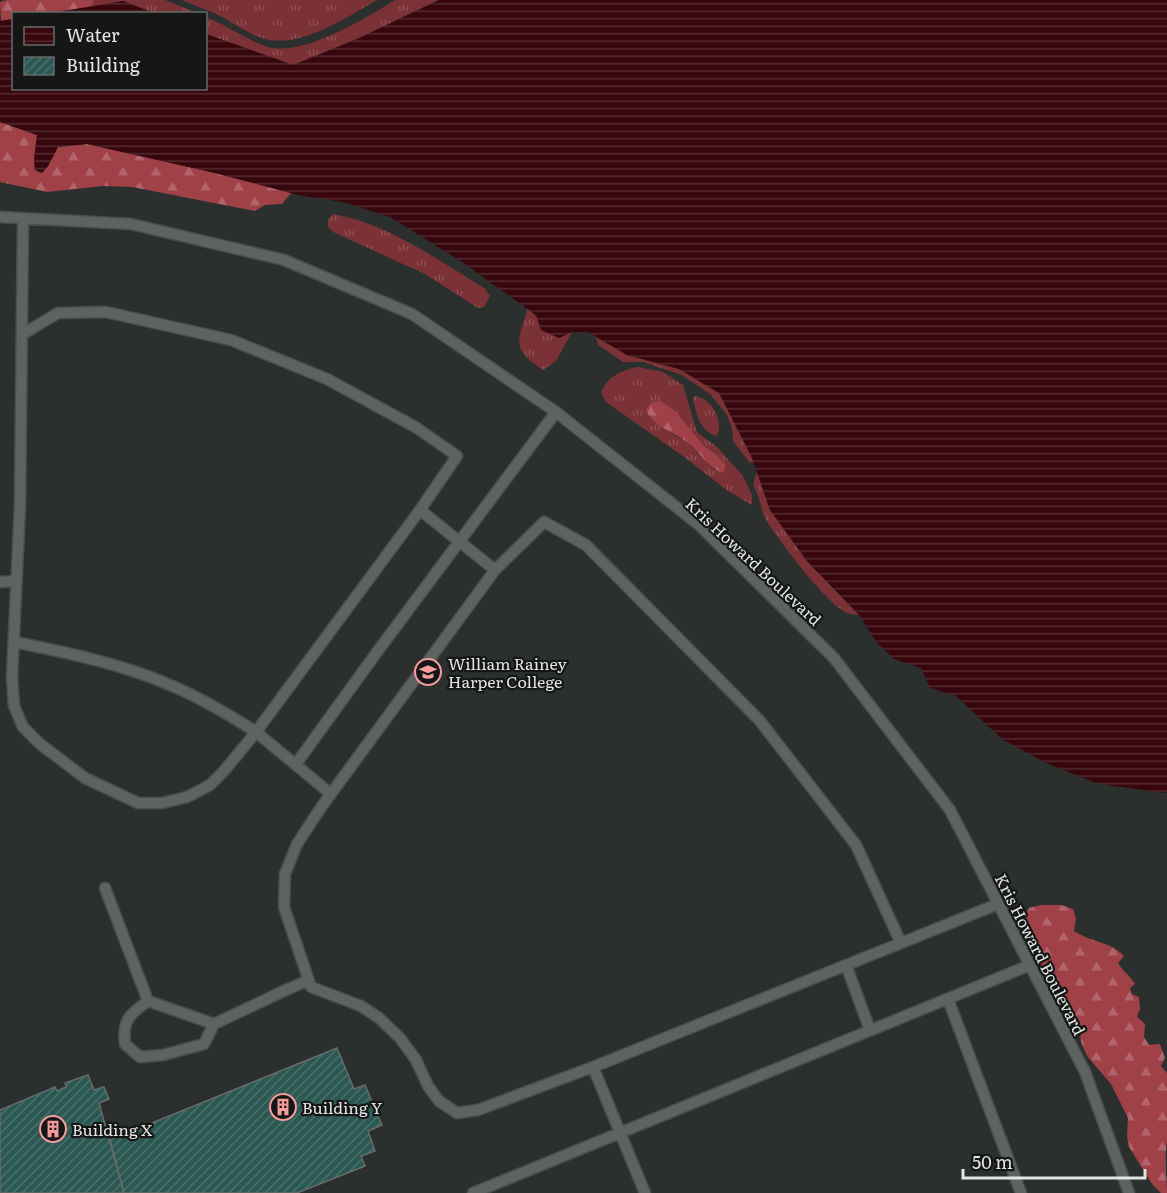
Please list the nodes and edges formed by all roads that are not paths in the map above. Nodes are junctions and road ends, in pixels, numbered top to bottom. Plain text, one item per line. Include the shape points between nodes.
1 (0, 218) edge
2 (23, 219) junction
3 (23, 334) junction
4 (555, 412) junction
5 (420, 510) junction
6 (459, 542) junction
7 (495, 570) junction
8 (16, 581) junction
9 (0, 582) edge
10 (14, 642) junction
11 (6, 678) edge
12 (256, 732) junction
13 (296, 764) junction
14 (331, 794) junction
15 (105, 888) dead end
16 (998, 904) junction
17 (901, 943) junction
18 (846, 965) junction
19 (1030, 965) junction
20 (307, 981) junction
21 (948, 999) junction
22 (148, 1001) junction
23 (214, 1024) junction
24 (870, 1030) junction
25 (593, 1067) junction
26 (619, 1132) junction
27 (473, 1193) edge
28 (645, 1193) edge
29 (1021, 1193) edge
30 (1129, 1193) edge

1 - 2 lane, Kris Howard Boulevard
2 - 3 lane
2 - 4 lane, Kris Howard Boulevard via 130,224 284,260 412,314
3 - 5 lane via 58,313 106,312 231,340 327,379 417,428 457,456
3 - 8 lane
4 - 6 lane
4 - 16 lane, Kris Howard Boulevard via 699,525 834,658 950,810
5 - 6 lane
5 - 12 lane
6 - 7 lane
6 - 13 lane
7 - 14 lane
7 - 17 lane via 544,522 586,545 760,721 856,845
8 - 9 lane
8 - 10 lane
10 - 11 lane
10 - 12 lane via 71,653 169,684
11 - 12 lane via 23,727 40,744 85,778 138,803 187,797 210,785
12 - 13 lane
13 - 14 lane
14 - 20 lane via 297,844 285,874 284,907
15 - 22 lane
16 - 17 lane
16 - 19 lane, Kris Howard Boulevard
17 - 18 lane
18 - 24 lane
18 - 25 lane
19 - 21 lane
19 - 30 lane, Kris Howard Boulevard via 1085,1072
20 - 23 lane
20 - 25 lane via 311,987 362,1006 379,1018 416,1060 439,1101 457,1113 478,1110
21 - 24 lane
21 - 29 lane
22 - 23 lane
22 - 23 lane via 129,1015 124,1033 125,1044 140,1057 204,1044
24 - 26 lane
25 - 26 lane
26 - 27 lane
26 - 28 lane

